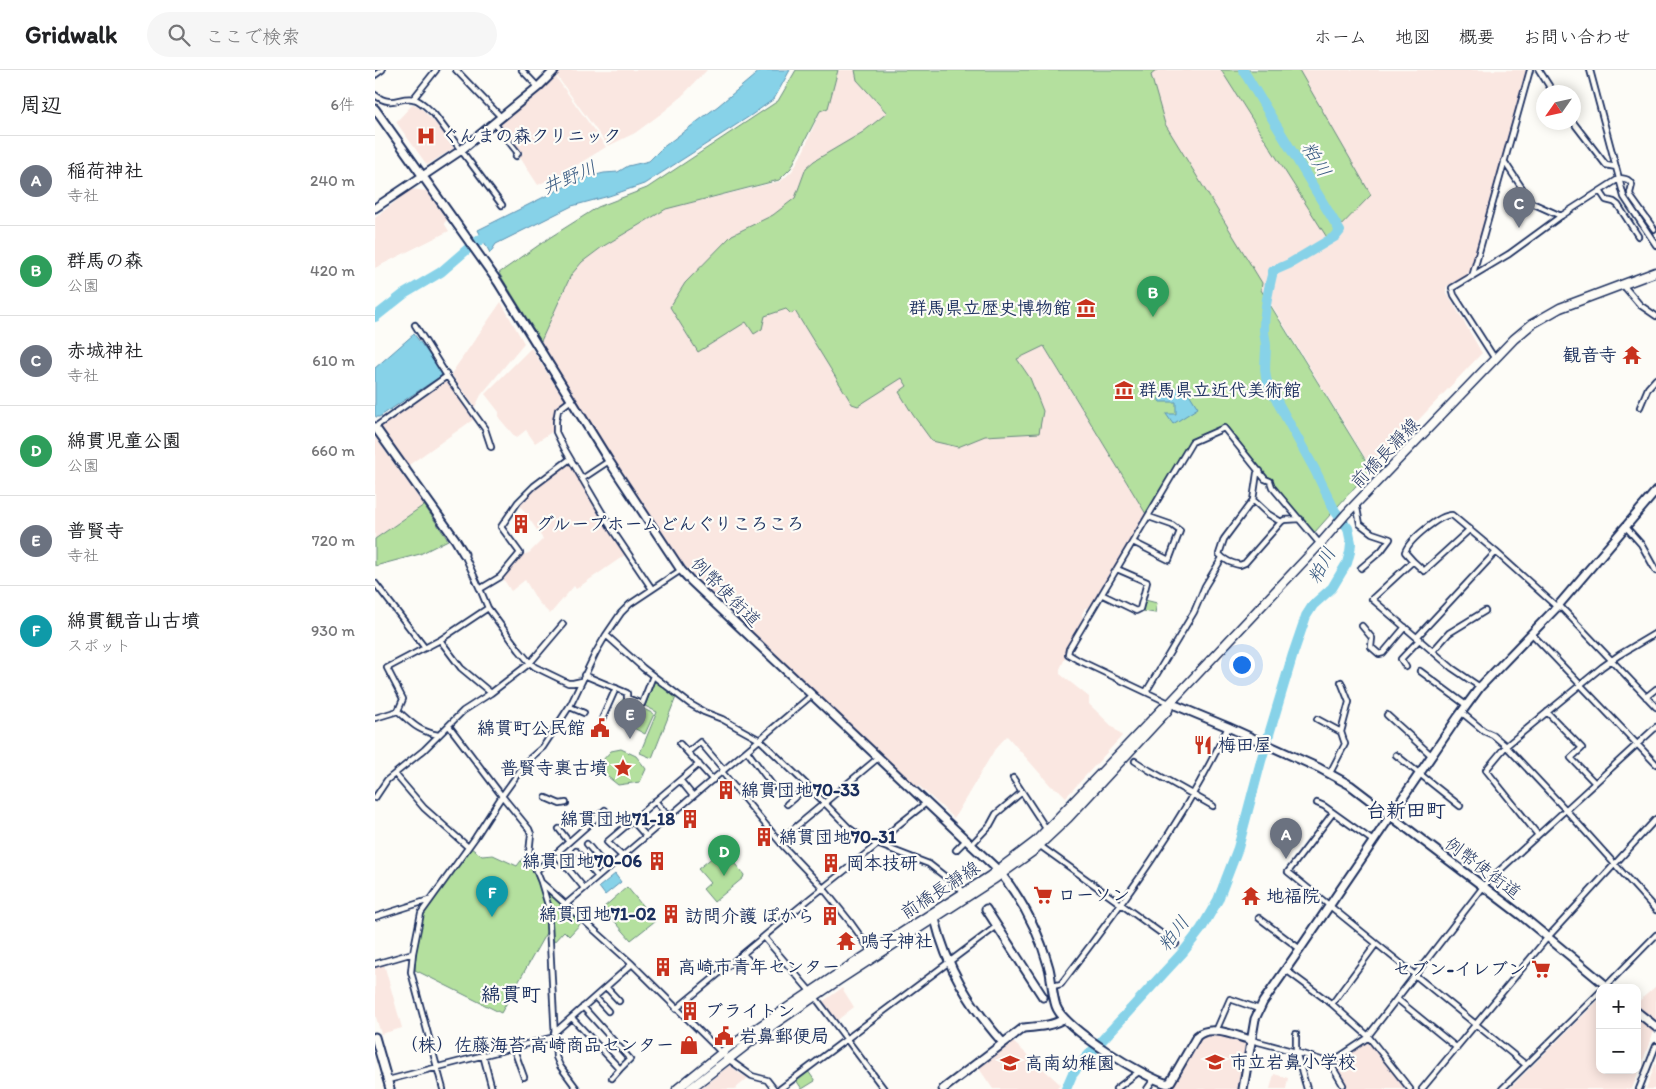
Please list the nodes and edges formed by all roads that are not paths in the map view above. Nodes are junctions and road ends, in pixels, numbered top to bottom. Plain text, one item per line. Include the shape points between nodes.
1 (382, 70) edge
2 (436, 70) edge
3 (456, 70) edge
4 (521, 70) edge
5 (555, 70) edge
6 (1530, 70) edge
7 (1539, 70) edge
8 (1590, 70) edge
9 (375, 75) edge
10 (1549, 85) edge
11 (538, 87) junction
12 (375, 95) edge
13 (413, 99) junction
14 (375, 108) edge
15 (501, 117) junction
16 (494, 123) junction
17 (1579, 130) edge
18 (460, 150) junction
19 (516, 156) dead end
20 (1504, 161) junction
21 (1615, 167) junction
22 (422, 175) junction
23 (1619, 178) junction
24 (1600, 191) junction
25 (502, 205) dead end
26 (375, 208) edge
27 (1561, 216) junction
28 (1655, 229) dead end
29 (1638, 236) dead end
30 (1656, 245) edge
31 (1656, 272) edge
32 (1472, 277) junction
33 (1623, 284) junction
34 (1656, 316) edge
35 (415, 325) dead end
36 (1495, 359) junction
37 (447, 376) junction
38 (1656, 379) edge
39 (571, 400) junction
40 (1640, 407) dead end
41 (375, 427) edge
42 (491, 447) dead end
43 (570, 459) junction
44 (609, 462) junction
45 (1260, 471) junction
46 (582, 479) junction
47 (1656, 492) edge
48 (1253, 500) junction
49 (1357, 503) junction
50 (1149, 517) junction
51 (1299, 518) junction
52 (1281, 522) junction
53 (1625, 526) junction
54 (1470, 529) junction
55 (1133, 542) junction
56 (1319, 544) junction
57 (1496, 552) junction
58 (464, 554) joint
59 (1222, 558) junction
60 (1413, 561) junction
61 (1361, 568) dead end
62 (1117, 569) junction
63 (681, 570) junction
64 (1656, 571) edge
65 (375, 583) edge
66 (480, 589) junction
67 (652, 589) junction
68 (1103, 594) junction
69 (1558, 606) junction
70 (488, 608) junction
71 (1485, 611) dead end
72 (563, 624) dead end
73 (1362, 626) dead end
74 (1405, 627) junction
75 (1656, 633) edge
76 (1532, 634) junction
77 (606, 636) junction
78 (1419, 638) junction
79 (440, 640) junction
80 (425, 648) junction
81 (1433, 651) junction
82 (1611, 660) junction
83 (530, 664) junction
84 (1406, 667) dead end
85 (1420, 671) dead end
86 (584, 675) junction
87 (653, 676) junction
88 (582, 681) junction
89 (1341, 682) dead end
90 (1581, 684) junction
91 (1480, 687) junction
92 (616, 688) junction
93 (1656, 689) edge
94 (1146, 692) junction
95 (491, 693) junction
96 (812, 695) junction
97 (1646, 697) junction
98 (1170, 704) junction
99 (570, 707) junction
100 (1656, 707) edge
101 (1464, 708) junction
102 (398, 711) junction
103 (1547, 712) junction
104 (584, 713) dead end
105 (1387, 715) dead end
106 (375, 718) edge
107 (603, 719) dead end
108 (1317, 719) dead end
109 (449, 726) junction
110 (1228, 727) junction
111 (1656, 727) edge
112 (1341, 732) junction
113 (438, 735) junction
114 (760, 740) junction
115 (1637, 743) junction
116 (680, 744) dead end
117 (1506, 746) junction
118 (688, 752) junction
119 (747, 752) junction
120 (1396, 755) dead end
121 (1431, 755) junction
122 (878, 758) junction
123 (1135, 761) dead end
124 (699, 764) junction
125 (1656, 764) edge
126 (723, 771) junction
127 (1330, 773) junction
128 (1419, 773) junction
129 (395, 774) junction
130 (1013, 778) dead end
131 (680, 780) junction
132 (713, 780) junction
133 (1595, 783) junction
134 (773, 786) dead end
135 (808, 786) junction
136 (1022, 792) junction
137 (1192, 794) junction
138 (502, 796) junction
139 (693, 796) junction
140 (375, 798) edge
141 (546, 798) dead end
142 (655, 801) junction
143 (566, 802) dead end
144 (926, 803) junction
145 (1317, 803) dead end
146 (787, 804) dead end
147 (824, 804) junction
148 (1213, 806) dead end
149 (1460, 806) dead end
150 (605, 810) dead end
151 (1566, 810) junction
152 (1333, 813) junction
153 (1390, 816) junction
154 (669, 817) junction
155 (1656, 819) edge
156 (632, 820) junction
157 (559, 829) dead end
158 (1047, 830) junction
159 (1538, 835) junction
160 (645, 836) junction
161 (779, 841) junction
162 (1373, 841) junction
163 (569, 842) junction
164 (969, 842) junction
165 (587, 844) dead end
166 (878, 844) junction
167 (1039, 845) junction
168 (467, 848) junction
169 (956, 850) dead end
170 (575, 851) dead end
171 (556, 854) junction
172 (622, 856) junction
173 (1615, 864) junction
174 (607, 869) junction
175 (536, 871) junction
176 (1000, 872) junction
177 (598, 877) junction
178 (541, 882) junction
179 (1483, 887) junction
180 (585, 888) junction
181 (823, 888) junction
182 (963, 893) junction
183 (429, 900) junction
184 (565, 905) junction
185 (1121, 905) junction
186 (1330, 906) junction
187 (986, 910) dead end
188 (1656, 910) edge
189 (375, 917) edge
190 (935, 918) junction
191 (1259, 918) dead end
192 (997, 926) junction
193 (1656, 936) edge
194 (764, 937) junction
195 (1548, 937) junction
196 (1176, 944) dead end
197 (1376, 944) junction
198 (1300, 949) junction
199 (871, 951) junction
200 (413, 953) junction
201 (743, 954) junction
202 (949, 962) junction
203 (375, 964) edge
204 (632, 964) junction
205 (753, 965) dead end
206 (1286, 970) junction
207 (1415, 976) junction
208 (1603, 984) edge
209 (1610, 984) edge
210 (1053, 986) junction
211 (606, 987) junction
212 (813, 994) junction
213 (1596, 996) edge
214 (595, 997) junction
215 (1043, 997) dead end
216 (1397, 999) junction
217 (619, 1001) dead end
218 (1332, 1004) junction
219 (583, 1007) junction
220 (676, 1008) junction
221 (1259, 1010) junction
222 (608, 1011) dead end
223 (1641, 1015) edge
224 (572, 1018) junction
225 (1064, 1018) junction
226 (1476, 1025) junction
227 (1656, 1027) edge
228 (1216, 1031) junction
229 (1296, 1034) dead end
230 (554, 1035) junction
231 (375, 1037) edge
232 (1369, 1037) junction
233 (847, 1039) junction
234 (1251, 1040) junction
235 (1003, 1043) junction
236 (1656, 1046) edge
237 (513, 1048) junction
238 (1457, 1048) junction
239 (1296, 1052) junction
240 (721, 1053) junction
241 (483, 1055) junction
242 (728, 1059) junction
243 (1330, 1063) junction
244 (1526, 1065) junction
245 (437, 1066) junction
246 (620, 1069) junction
247 (1140, 1071) junction
248 (524, 1077) dead end
249 (612, 1078) dead end
250 (1153, 1079) junction
251 (388, 1080) junction
252 (1343, 1084) dead end
253 (1168, 1086) edge
254 (390, 1089) edge
255 (443, 1089) edge
256 (492, 1089) edge
257 (577, 1089) edge
258 (677, 1089) edge
259 (690, 1089) edge
260 (774, 1089) edge
261 (780, 1089) edge
262 (884, 1089) edge
263 (943, 1089) edge
264 (1116, 1089) edge
265 (1147, 1089) edge
266 (1243, 1089) edge
267 (1307, 1089) edge
268 (1409, 1089) edge
269 (1422, 1089) edge
270 (1502, 1089) edge
271 (1639, 1089) edge

1 - 9 street
2 - 13 street
3 - 15 street
4 - 11 street
5 - 11 street
6 - 20 street
7 - 10 street
8 - 21 street
11 - 15 street
12 - 13 street via 391,102
13 - 18 street via 433,114
14 - 22 street
15 - 16 street
16 - 18 street
16 - 19 street via 518,153
17 - 21 street via 1606,165
18 - 22 street
18 - 25 street
20 - 27 street via 1533,203
20 - 32 street
21 - 23 street
22 - 26 street
22 - 39 street, 例幣使街道 via 495,277
23 - 24 street
23 - 28 street via 1631,182 1631,197
23 - 30 street via 1624,197
24 - 27 street
24 - 29 street via 1605,200 1618,205
27 - 32 street
31 - 33 main road, 前橋長瀞線
32 - 36 street via 1452,291
33 - 34 street via 1640,305
33 - 36 main road, 前橋長瀞線 via 1573,303 1531,324
35 - 37 street
36 - 49 main road, 前橋長瀞線
37 - 41 street
37 - 42 street via 485,429
38 - 40 street
39 - 43 street via 559,410 556,420 556,432
39 - 44 street, 例幣使街道
41 - 58 street
43 - 46 street
43 - 66 street via 518,502 501,527 520,553 500,577
44 - 46 street
44 - 63 street, 例幣使街道
45 - 48 street
45 - 50 street via 1224,428 1192,442
45 - 51 street
46 - 67 street
47 - 53 street
48 - 52 street
48 - 59 street via 1224,539 1219,554
49 - 56 main road, 前橋長瀞線
49 - 61 street via 1361,524 1372,533 1390,539
50 - 55 street
50 - 55 street via 1172,525 1180,532 1169,560
51 - 52 street
51 - 56 street
52 - 59 street via 1245,563 1240,566
53 - 64 street via 1635,535
53 - 69 street
54 - 57 street
54 - 60 street via 1424,571
54 - 60 street via 1452,515 1447,515 1426,528 1408,546 1405,552
55 - 62 street
56 - 98 main road, 前橋長瀞線
57 - 69 street
57 - 78 street
58 - 66 street
59 - 94 street
60 - 74 street via 1373,599
62 - 68 street
62 - 68 street via 1147,582 1140,609 1136,611
63 - 67 street
63 - 96 street, 例幣使街道
65 - 80 street
66 - 70 street
67 - 77 street via 621,613
68 - 94 street via 1068,654
69 - 76 street
69 - 82 street
70 - 79 street
70 - 83 street
71 - 81 street via 1449,633
72 - 83 street
73 - 74 street via 1372,638 1371,647 1379,654
74 - 78 street
75 - 82 street
76 - 90 street
76 - 91 street
77 - 86 street
77 - 87 street
78 - 81 street
78 - 84 street via 1401,659
79 - 80 street
79 - 95 street via 461,668
80 - 102 street via 387,668 403,699
81 - 91 street
82 - 90 street
82 - 97 street
83 - 88 street via 568,683
83 - 95 street
85 - 101 street
86 - 88 street
86 - 92 street
87 - 92 street via 642,704 627,698 627,693
87 - 114 street via 690,704
88 - 99 street
89 - 112 street via 1349,702
90 - 103 street
90 - 115 street
91 - 101 street
92 - 107 street
93 - 97 street
94 - 98 street
95 - 109 street via 463,711
96 - 114 street
96 - 122 street, 例幣使街道
97 - 100 street
98 - 110 street, 例幣使街道
98 - 158 main road, 前橋長瀞線 via 1164,706
98 - 167 main road, 前橋長瀞線 via 1127,755
99 - 104 street
99 - 138 street via 543,747 527,761
101 - 117 street via 1484,731
101 - 121 street
102 - 106 street
102 - 113 street via 416,728
103 - 117 street
103 - 133 street via 1582,748 1571,758
105 - 121 street
108 - 112 street
109 - 113 street
109 - 138 street
110 - 127 street, 例幣使街道
110 - 137 street
111 - 115 street
112 - 127 street via 1345,744
113 - 129 street
114 - 119 street
114 - 135 street
115 - 125 street
115 - 133 street
116 - 118 street
117 - 151 street
117 - 159 street via 1486,770
118 - 124 street
118 - 126 street via 700,742
119 - 126 street
119 - 134 street
120 - 128 street
121 - 128 street
122 - 144 street, 例幣使街道
122 - 147 street
123 - 137 street
124 - 131 street
124 - 132 street
126 - 132 street
126 - 161 street
127 - 153 street, 例幣使街道
128 - 149 street
128 - 153 street
129 - 140 street via 385,782
129 - 168 street via 424,808
130 - 136 street
131 - 139 street
131 - 142 street
132 - 139 street
133 - 151 street
135 - 146 street
135 - 147 street
136 - 158 street
136 - 164 street
137 - 148 street
137 - 185 street
138 - 168 street
138 - 175 street via 529,829 529,853
139 - 154 street
141 - 143 street via 560,804
142 - 154 street
142 - 156 street
144 - 164 street, 例幣使街道
144 - 166 street
145 - 152 street
147 - 161 street
147 - 166 street via 856,834
150 - 163 street
151 - 159 street
151 - 173 street
152 - 162 street
152 - 186 street via 1287,872
153 - 162 street
153 - 179 street, 例幣使街道
154 - 160 street
155 - 173 street
156 - 160 street
156 - 172 street via 607,842
157 - 163 street
158 - 176 main road, 前橋長瀞線
159 - 179 street
160 - 172 street
161 - 181 street
162 - 186 street
163 - 171 street
164 - 169 street
164 - 176 street, 例幣使街道
165 - 174 street
166 - 181 street
166 - 182 street via 929,864
167 - 176 main road, 前橋長瀞線
167 - 185 street
168 - 183 street
170 - 177 street
171 - 175 street
171 - 180 street
172 - 174 street
173 - 188 street
173 - 195 street
174 - 177 street
175 - 178 street
176 - 182 main road, 前橋長瀞線
176 - 190 main road, 前橋長瀞線
176 - 210 street, 例幣使街道 via 1033,922
177 - 180 street
178 - 184 street
178 - 230 street via 548,905
179 - 195 street, 例幣使街道
179 - 207 street
180 - 184 street
181 - 194 street
181 - 199 street
182 - 199 main road, 前橋長瀞線
183 - 189 street
183 - 200 street via 421,913
184 - 204 street
185 - 196 street
185 - 210 street via 1061,984
186 - 197 street
186 - 198 street
187 - 192 street
190 - 202 street
190 - 212 main road, 前橋長瀞線
191 - 198 street
192 - 202 street
192 - 215 street
193 - 209 street
194 - 201 street
194 - 212 street
195 - 208 street, 例幣使街道
195 - 226 street
197 - 207 street
197 - 218 street
198 - 206 street
199 - 212 main road, 前橋長瀞線
200 - 203 street
200 - 245 street via 411,972
201 - 205 street
201 - 220 street
202 - 233 street
202 - 235 street via 971,1004
204 - 211 street
204 - 220 street
206 - 218 street
206 - 221 street
207 - 216 street
207 - 226 street
210 - 225 street, 例幣使街道 via 1056,1006
211 - 214 street
211 - 217 street
212 - 233 street
212 - 240 main road, 前橋長瀞線
212 - 242 main road, 前橋長瀞線
213 - 244 street
214 - 219 street
214 - 222 street
216 - 232 street
216 - 238 street
218 - 232 street
219 - 224 street
219 - 246 street via 630,1059
220 - 240 street
221 - 228 street via 1230,999
221 - 234 street
223 - 227 street
224 - 230 street
224 - 246 street
225 - 235 street via 1060,1022 1023,1028
225 - 247 street via 1101,1048
226 - 238 street
226 - 244 street
228 - 234 street
228 - 253 street via 1202,1032 1197,1036
229 - 239 street
230 - 237 street
230 - 257 street via 556,1057
231 - 251 street
232 - 243 street
232 - 268 street
233 - 261 street
233 - 262 street
234 - 239 street
234 - 266 street
235 - 263 street
236 - 271 street
237 - 241 street
237 - 248 street
238 - 269 street
239 - 243 street
239 - 267 street
240 - 242 street
240 - 258 main road, 前橋長瀞線
241 - 245 street
241 - 256 street
242 - 259 main road, 前橋長瀞線
242 - 260 street via 752,1076 767,1080
243 - 252 street
244 - 270 street
245 - 251 street
245 - 255 street
246 - 249 street
247 - 250 street
247 - 264 street
250 - 253 street
250 - 265 street
251 - 254 street

